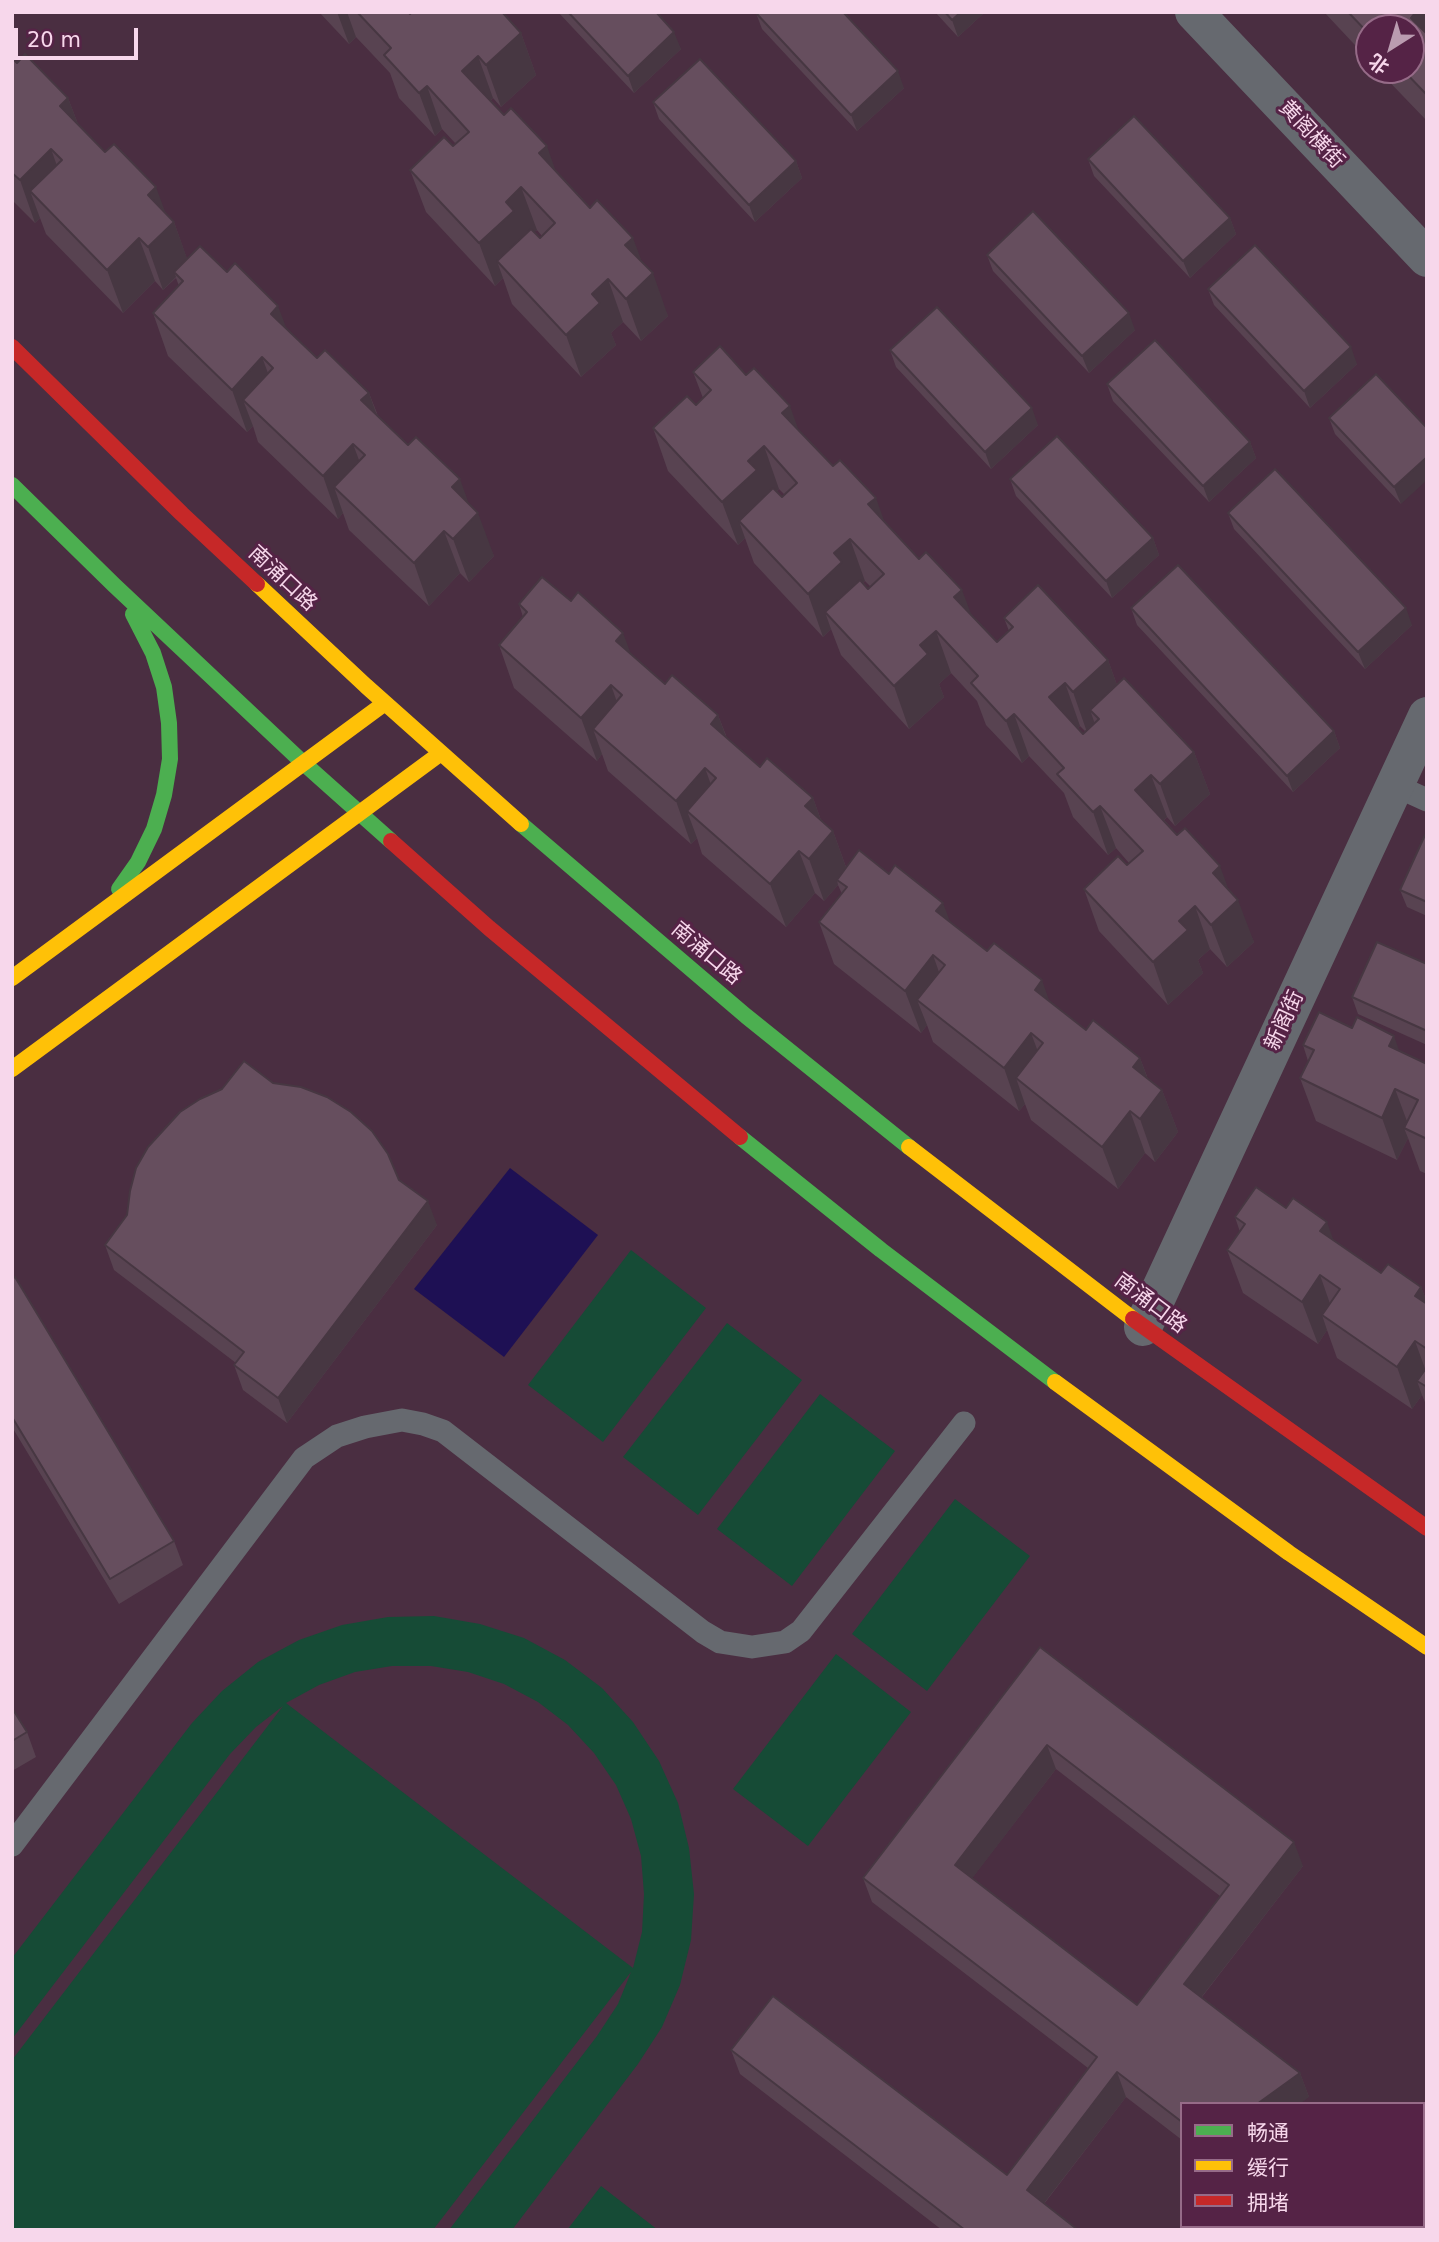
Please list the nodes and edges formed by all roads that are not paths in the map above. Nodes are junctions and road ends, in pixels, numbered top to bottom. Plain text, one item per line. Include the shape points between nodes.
1 (1194, 12) edge
2 (1427, 258) edge
3 (12, 347) edge
4 (12, 485) edge
5 (92, 564) junction
6 (385, 703) junction
7 (1427, 716) edge
8 (441, 753) junction
9 (304, 762) junction
10 (1410, 793) edge
11 (360, 813) junction
12 (93, 918) junction
13 (12, 978) edge
14 (12, 1069) edge
15 (1143, 1327) junction
16 (964, 1423) dead end
17 (1427, 1528) edge
18 (1427, 1647) edge
19 (12, 1845) edge

1 - 2 street, 黄阁横街
3 - 6 main road, 南涌口路
4 - 5 main road
5 - 9 main road
5 - 12 main road via 117,590 153,653 164,687 170,747 154,829 138,862
6 - 8 main road, 南涌口路
6 - 9 main road
7 - 10 street, 新阁街
8 - 11 main road
8 - 15 main road, 南涌口路 via 746,1016
9 - 11 main road
9 - 12 main road
10 - 15 street, 新阁街 via 1304,1014
11 - 14 main road
11 - 18 main road via 683,1091 881,1250 1083,1404
12 - 13 main road
15 - 17 main road, 南涌口路
16 - 19 lane via 801,1631 785,1642 752,1647 720,1642 703,1632 443,1431 402,1420 337,1436 304,1458

